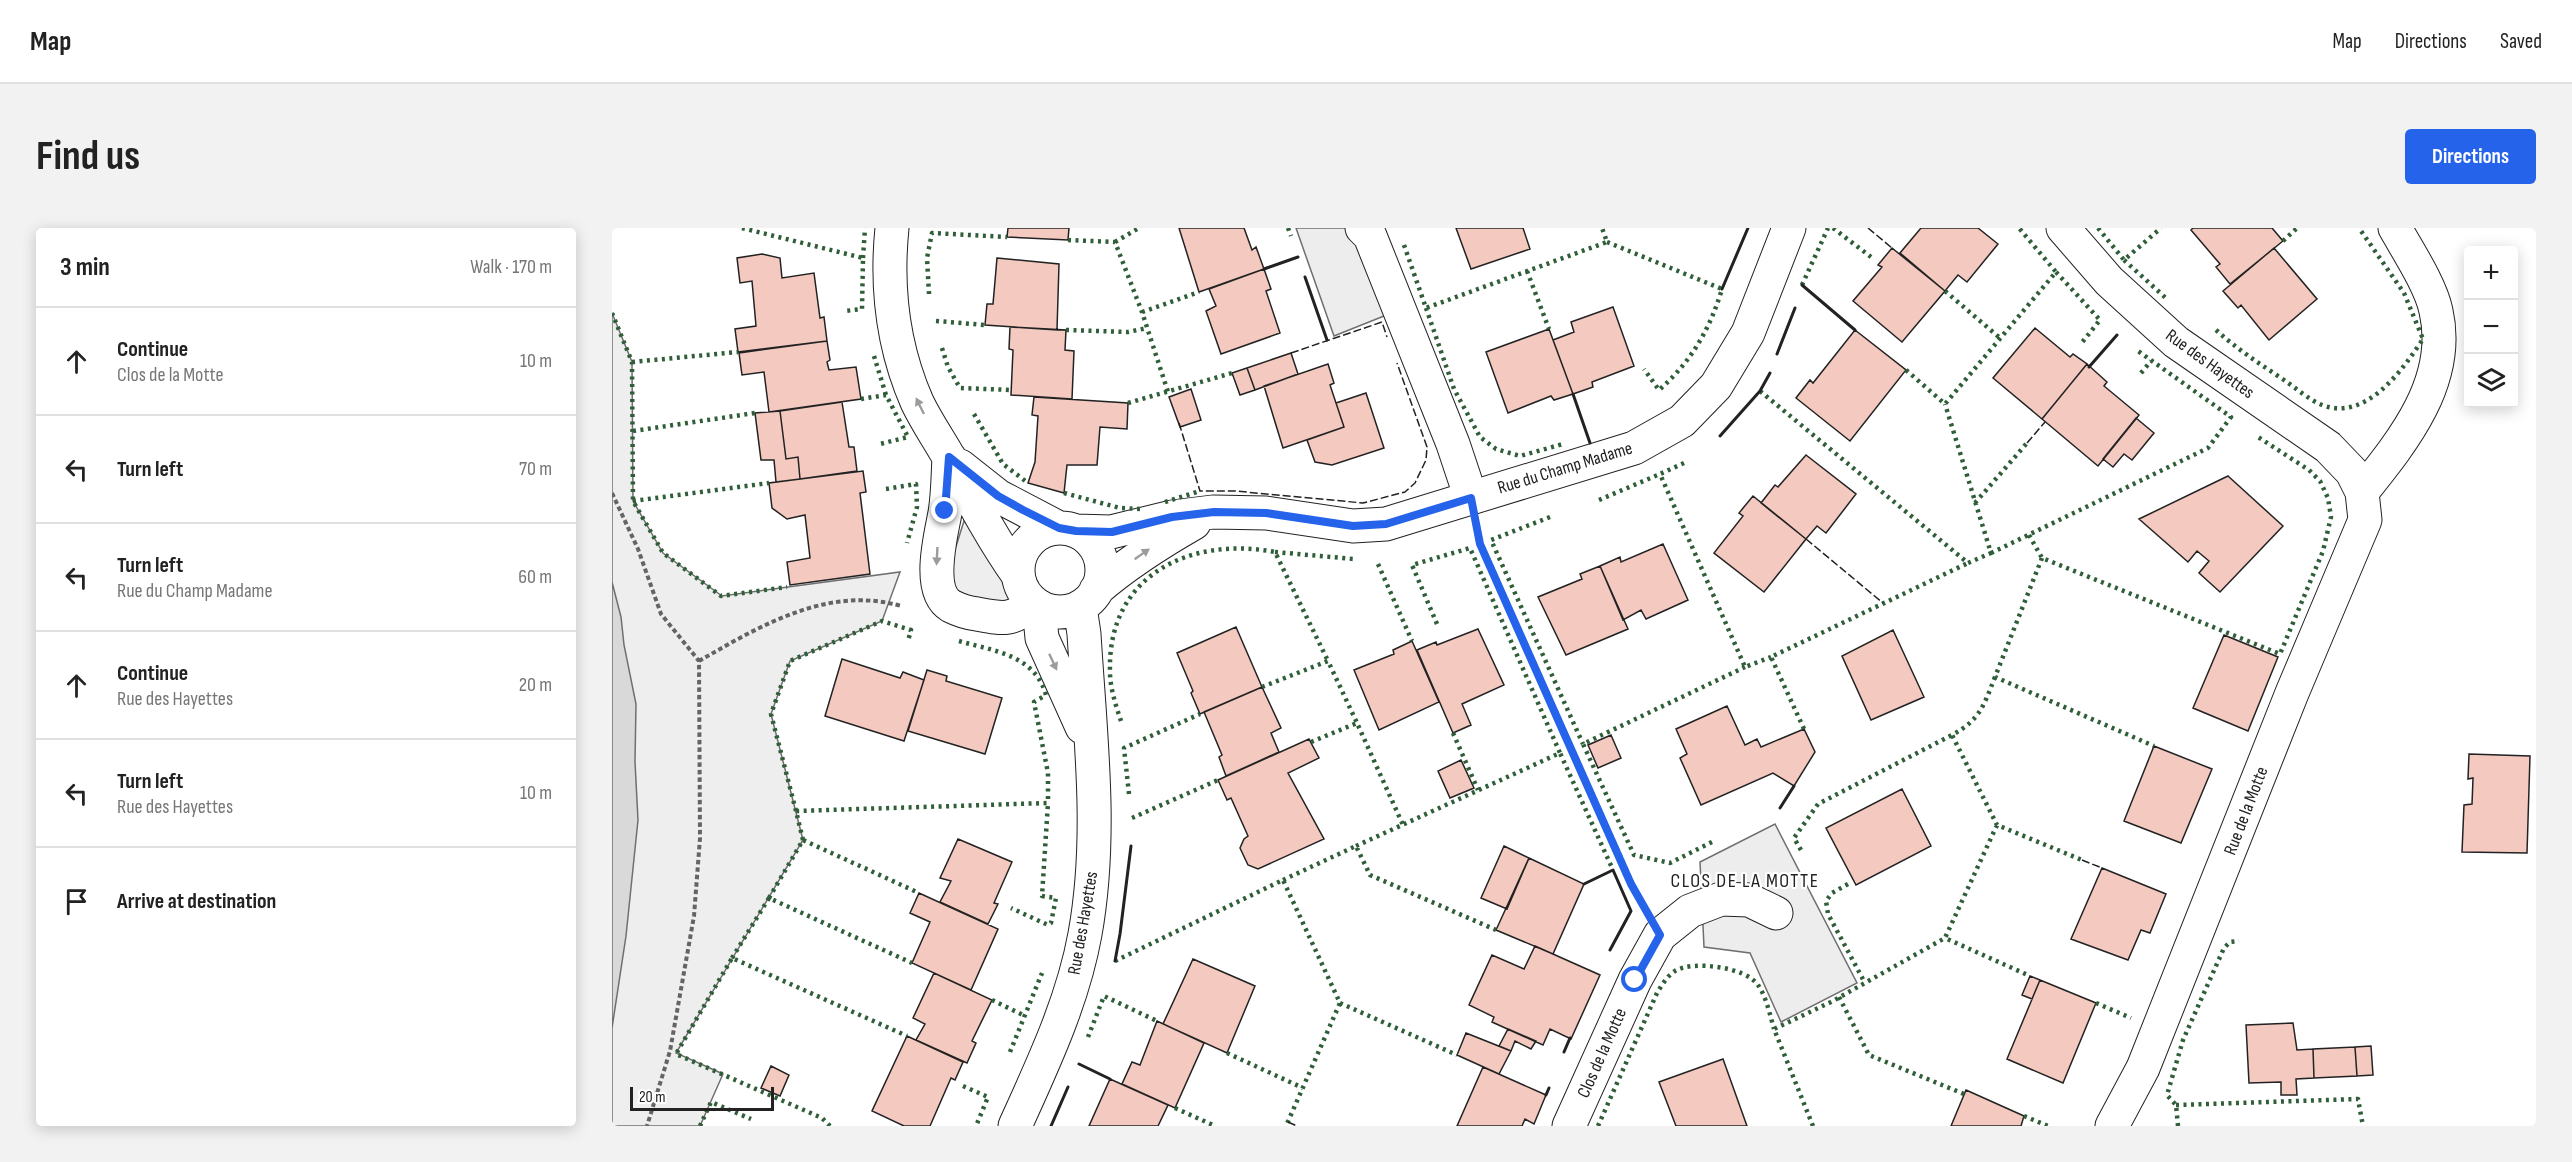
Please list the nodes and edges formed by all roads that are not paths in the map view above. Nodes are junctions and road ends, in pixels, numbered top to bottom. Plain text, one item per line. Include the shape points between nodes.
1 (892, 228) edge
2 (1362, 228) edge
3 (1789, 228) edge
4 (2063, 228) edge
5 (2395, 228) edge
6 (949, 457) junction
7 (2362, 492) junction
8 (1471, 498) junction
9 (1214, 512) junction
10 (1067, 530) junction
11 (1018, 575) junction
12 (1088, 599) junction
13 (1036, 605) junction
14 (1090, 745) junction
15 (1776, 913) dead end
16 (1015, 1126) edge
17 (1569, 1126) edge
18 (2112, 1126) edge

6 -> 1 street via 917,402 902,362 889,263
2 - 8 street via 1370,236
3 - 8 street, Rue du Champ Madame via 1748,333 1716,386 1682,421 1634,448
4 - 7 street, Rue des Hayettes via 2109,281 2176,342 2328,447 2352,472
5 - 7 street via 2436,309 2441,351 2434,378 2399,446
6 - 10 street via 998,496
6 - 11 street via 993,540
6 -> 13 street via 936,560 937,579 949,605 993,617 1016,617
7 - 18 street, Rue de la Motte via 2365,520 2144,1068
8 - 9 street, Rue du Champ Madame via 1386,524 1353,526 1266,513
9 - 10 street, Rue du Champ Madame via 1172,517 1112,532
12 -> 9 street via 1117,572
10 - 11 street via 1045,531 1033,537 1018,561
10 - 12 street via 1086,537 1099,557 1101,567
11 - 13 street via 1022,588
12 - 13 street via 1066,611
12 - 14 street, Rue des Hayettes via 1084,634
13 -> 14 street, Rue des Hayettes via 1042,638
14 - 16 street, Rue des Hayettes via 1094,865 1085,934 1070,995
15 - 17 street, Clos de la Motte via 1749,900 1721,899 1690,911 1660,935 1635,980

